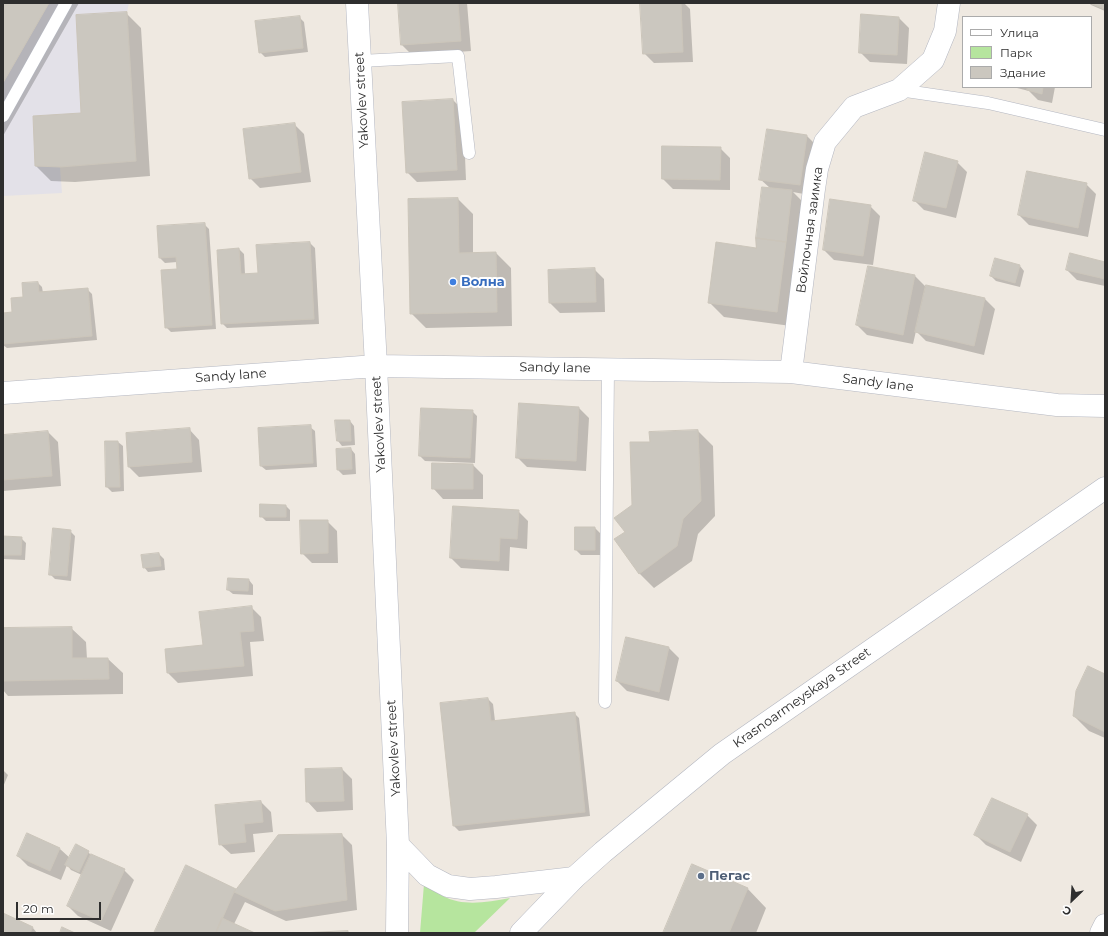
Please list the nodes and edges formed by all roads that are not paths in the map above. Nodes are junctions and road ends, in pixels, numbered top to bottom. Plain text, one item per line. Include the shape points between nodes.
1 (66, 3) edge
2 (357, 3) edge
3 (949, 3) edge
4 (360, 61) junction
5 (899, 90) junction
6 (3, 116) edge
7 (1105, 130) edge
8 (469, 153) dead end
9 (376, 366) junction
10 (608, 369) junction
11 (790, 372) junction
12 (3, 393) edge
13 (1105, 406) edge
14 (1105, 488) edge
15 (605, 702) dead end
16 (398, 845) junction
17 (574, 878) junction
18 (1105, 925) edge
19 (397, 933) edge
20 (521, 933) edge
21 (1101, 933) edge

1 - 6 lane
2 - 4 street, Yakovlev street
3 - 5 street, Войлочная заимка via 945,31 933,60
4 - 8 lane via 458,56
4 - 9 street, Yakovlev street
5 - 7 lane via 988,103
5 - 11 street, Войлочная заимка via 854,107 825,142 817,169
9 - 10 street, Sandy lane
9 - 12 street, Sandy lane
9 - 16 street, Yakovlev street
10 - 11 street, Sandy lane
10 - 15 lane
11 - 13 street, Sandy lane via 1057,405
14 - 17 street, Krasnoarmeyskaya Street via 722,754
16 - 17 street via 427,875 448,886 470,889
16 - 19 street, Yakovlev street
17 - 20 street, Krasnoarmeyskaya Street
18 - 21 street

